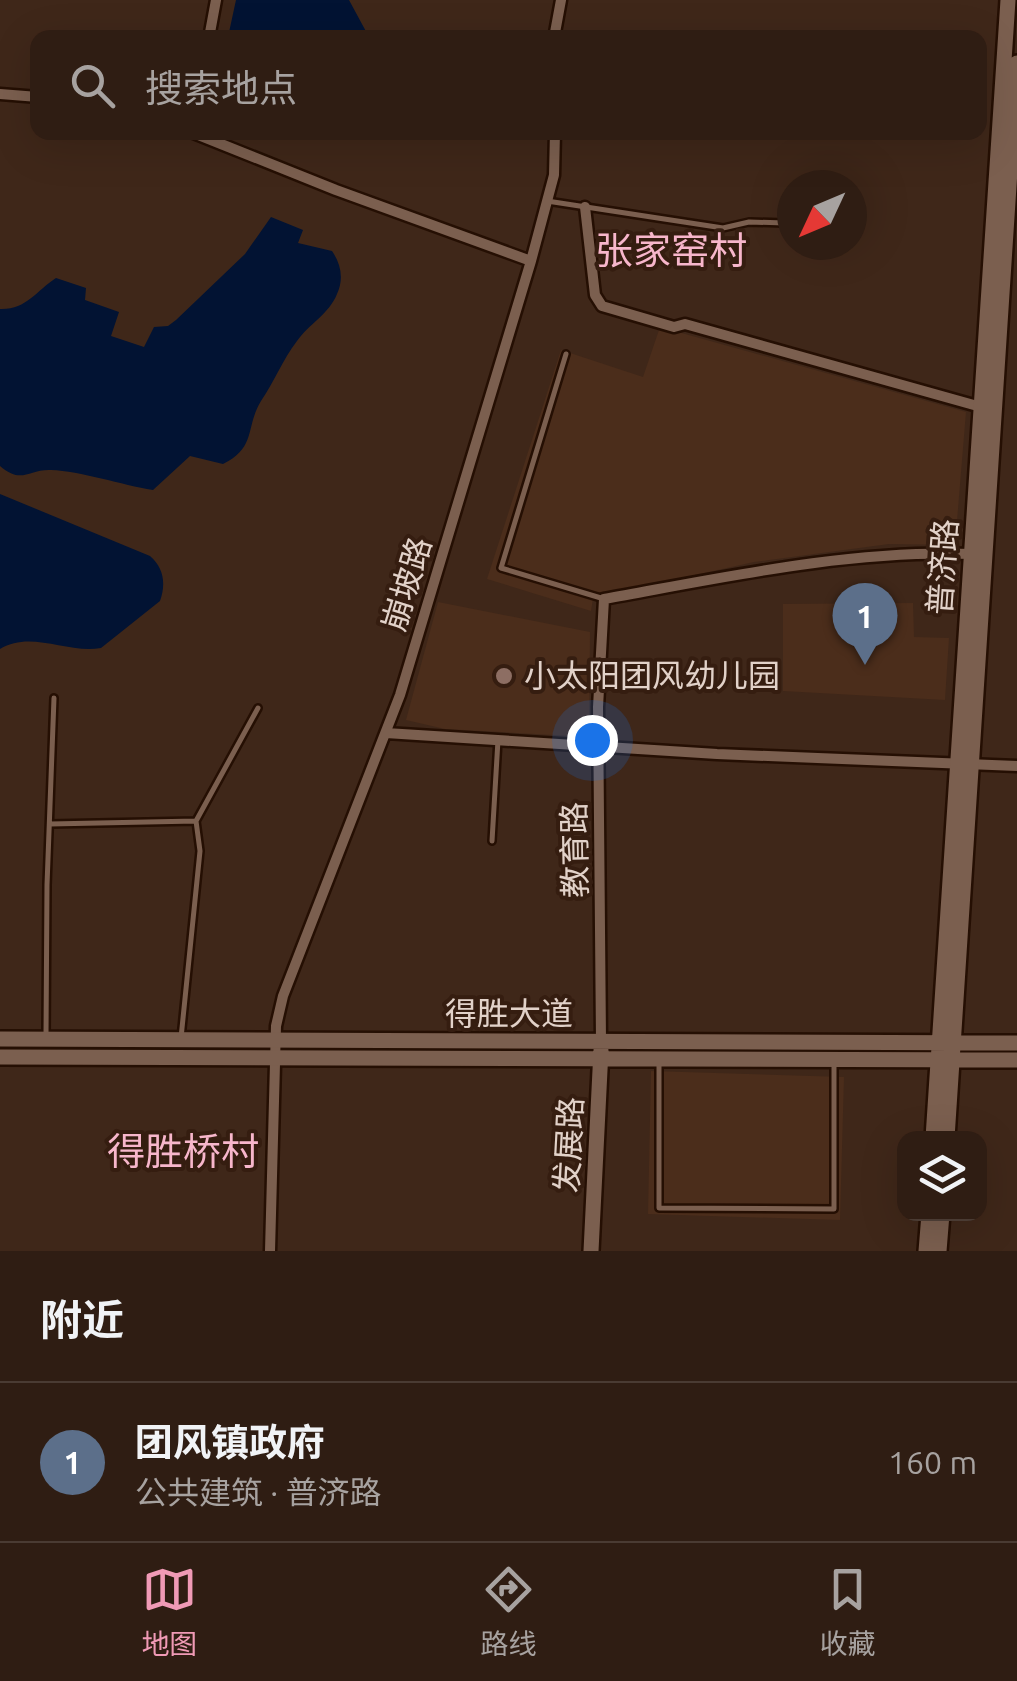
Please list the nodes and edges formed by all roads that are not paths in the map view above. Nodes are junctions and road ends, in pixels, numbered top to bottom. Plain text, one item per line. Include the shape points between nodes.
1 (216, 0) edge
2 (561, 0) edge
3 (1008, 0) edge
4 (210, 30) edge
5 (555, 30) edge
6 (1017, 63) edge
7 (0, 94) edge
8 (30, 96) edge
9 (211, 140) edge
10 (555, 140) edge
11 (547, 201) junction
12 (585, 208) junction
13 (777, 223) edge
14 (531, 261) junction
15 (566, 354) dead end
16 (982, 407) junction
17 (972, 554) junction
18 (604, 598) junction
19 (54, 698) dead end
20 (258, 708) dead end
21 (386, 733) junction
22 (498, 740) junction
23 (599, 746) junction
24 (965, 764) junction
25 (1017, 766) edge
26 (196, 822) junction
27 (50, 824) junction
28 (492, 841) dead end
29 (0, 1039) edge
30 (46, 1039) junction
31 (180, 1040) junction
32 (276, 1040) junction
33 (601, 1042) junction
34 (946, 1043) junction
35 (1017, 1043) edge
36 (0, 1057) edge
37 (276, 1058) junction
38 (600, 1059) junction
39 (659, 1059) junction
40 (834, 1060) junction
41 (945, 1060) junction
42 (1017, 1060) edge
43 (935, 1131) edge
44 (946, 1131) edge
45 (928, 1221) edge
46 (941, 1221) edge
47 (270, 1251) edge
48 (591, 1251) edge
49 (926, 1251) edge
50 (939, 1251) edge

1 - 4 street
2 - 5 street
3 - 16 main road, 普济路
6 - 24 main road, 普济路
7 - 8 street
9 - 14 street
10 - 11 street, 崩坡路
11 - 12 lane
11 - 14 street, 崩坡路
12 - 13 lane via 723,228
12 - 16 street via 602,306
14 - 21 street, 崩坡路
15 - 18 lane via 502,568
16 - 17 main road, 普济路
17 - 18 street via 906,552
17 - 24 main road, 普济路
18 - 23 street, 教育路
19 - 27 lane
20 - 26 lane
21 - 22 street
21 - 32 street, 崩坡路 via 296,956
22 - 23 street
22 - 28 lane
23 - 24 street
23 - 33 street, 教育路
24 - 25 street
24 - 34 main road, 普济路
26 - 27 lane
26 - 31 lane via 198,876
27 - 30 lane
29 - 30 main road, 得胜大道
30 - 31 main road, 得胜大道
31 - 32 main road, 得胜大道
32 - 33 main road, 得胜大道
32 - 37 street, 崩坡路
33 - 34 main road, 得胜大道
33 - 38 main road, 发展路
34 - 35 main road, 得胜大道
34 - 41 main road, 普济路
36 - 37 main road, 得胜大道
37 - 38 main road, 得胜大道
37 - 47 street, 崩坡路
38 - 39 main road, 得胜大道
38 - 48 main road, 发展路
39 - 40 main road, 得胜大道
39 - 40 lane via 659,1208 834,1209
40 - 41 main road, 得胜大道
41 - 42 main road, 得胜大道
41 - 43 main road, 普济路
41 - 44 main road, 普济路
45 - 49 main road
46 - 50 main road

